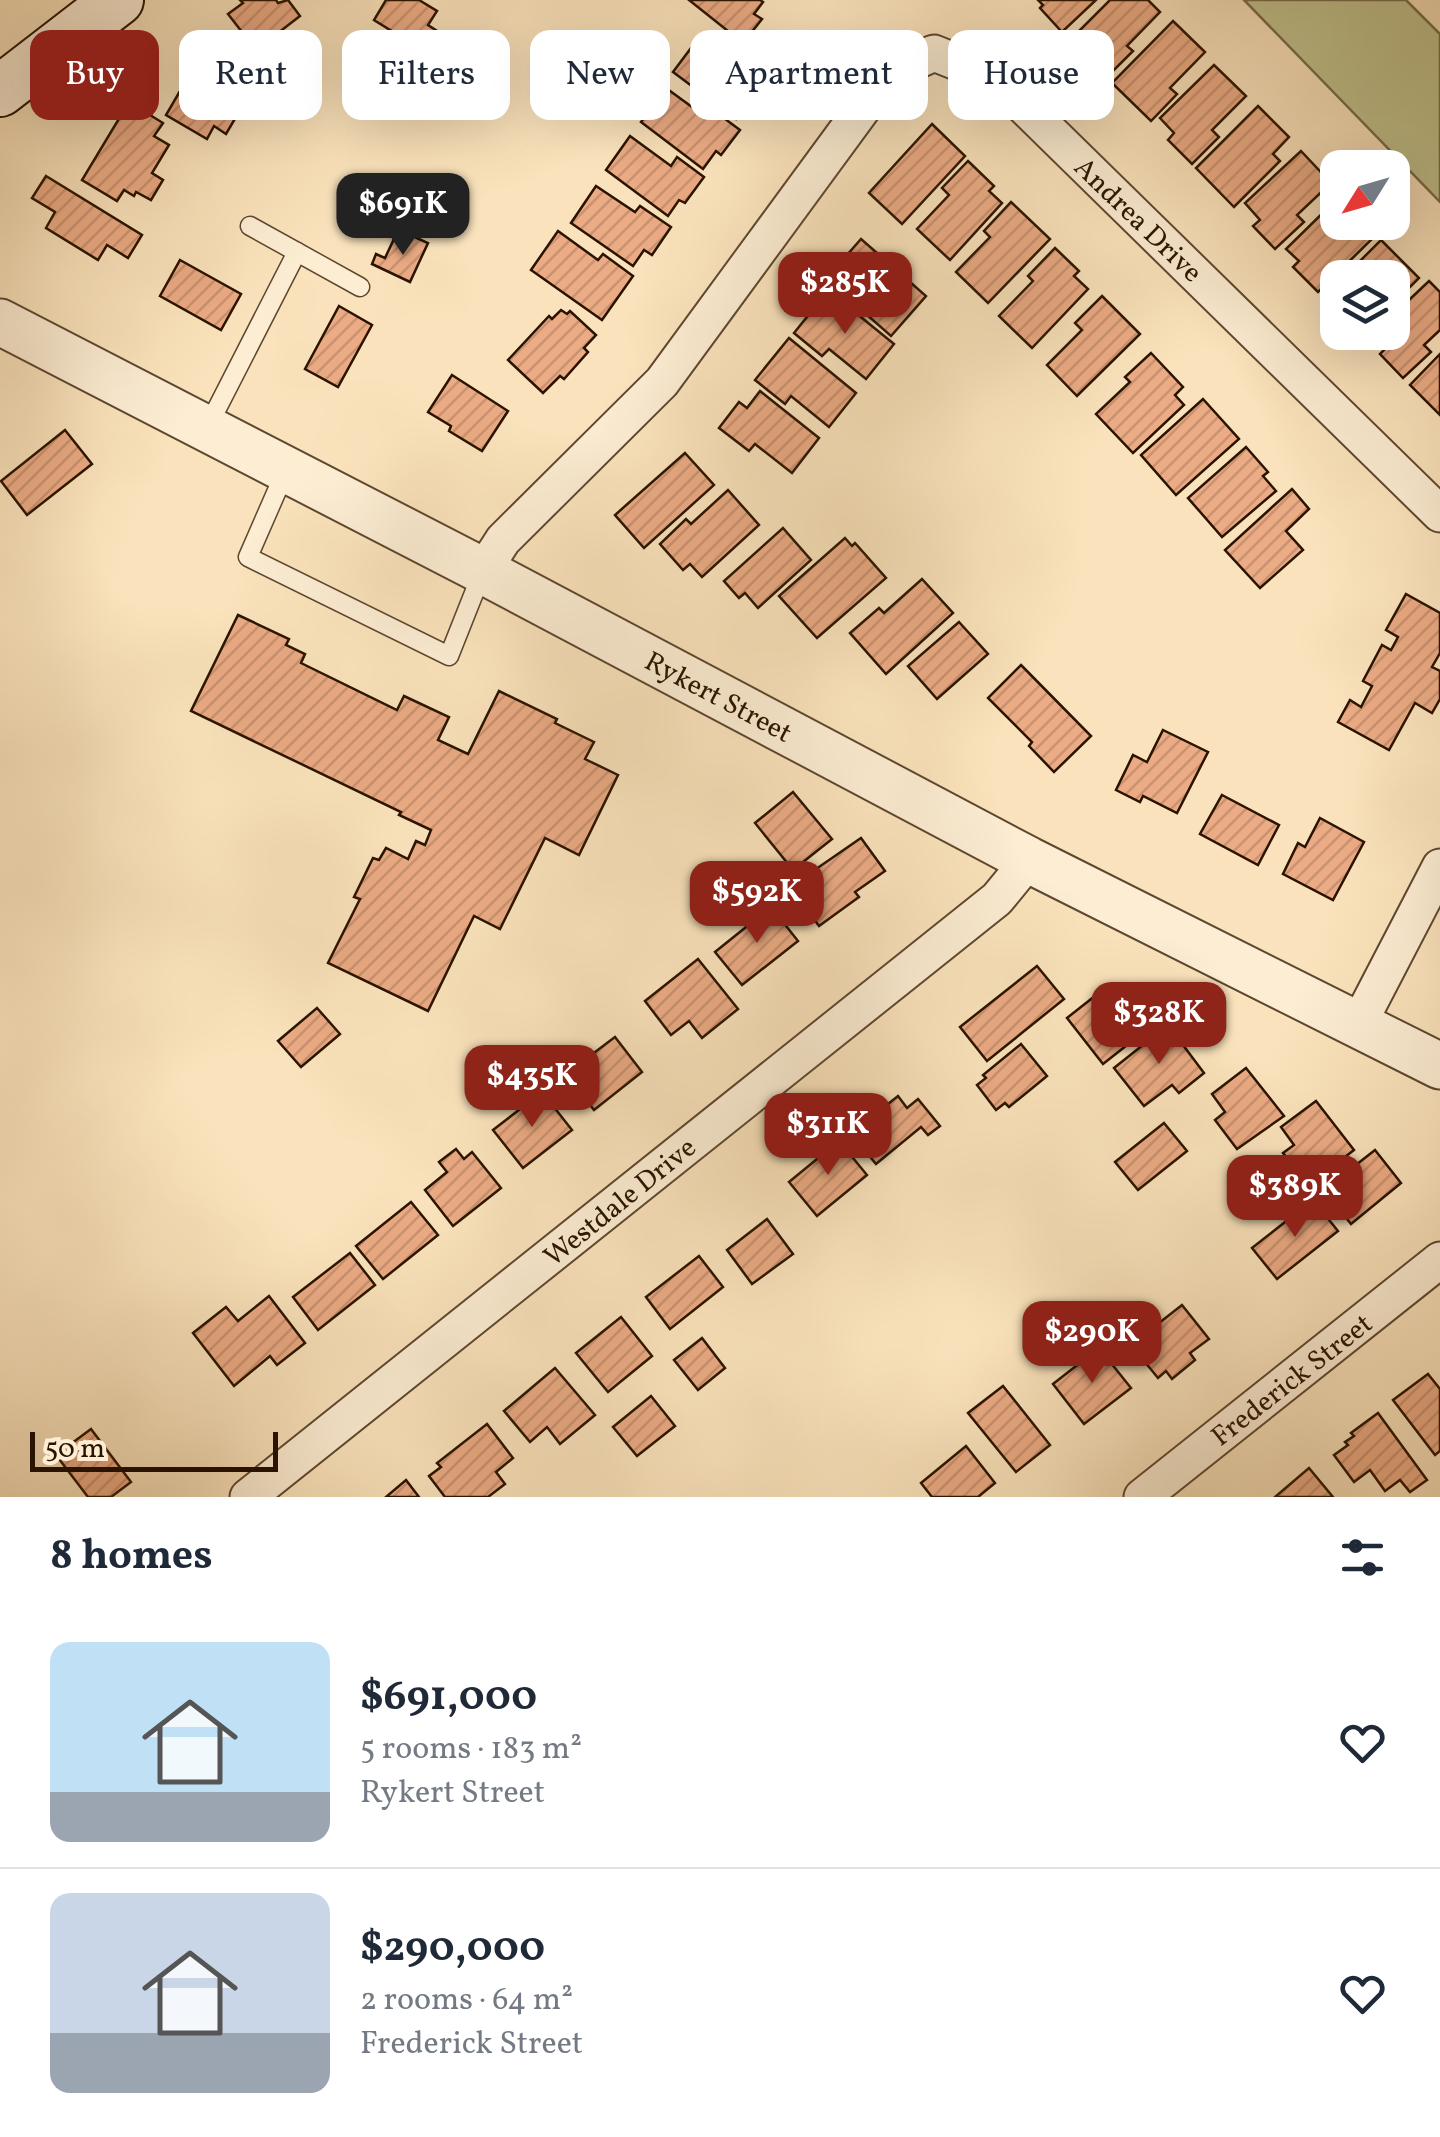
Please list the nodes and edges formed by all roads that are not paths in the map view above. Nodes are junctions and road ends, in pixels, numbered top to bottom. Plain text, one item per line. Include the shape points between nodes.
1 (118, 0) edge
2 (3, 90) edge
3 (250, 226) dead end
4 (297, 252) junction
5 (360, 287) dead end
6 (0, 322) edge
7 (206, 428) junction
8 (286, 470) junction
9 (1440, 514) edge
10 (483, 571) junction
11 (1029, 860) junction
12 (1440, 868) edge
13 (1359, 1024) junction
14 (1440, 1066) edge
15 (1440, 1260) edge
16 (257, 1494) edge
17 (1142, 1497) edge

1 - 2 main road
3 - 4 lane
4 - 5 lane
4 - 7 lane
6 - 7 street, Rykert Street
7 - 8 street, Rykert Street
8 - 10 street, Rykert Street
8 - 10 lane via 248,557 449,656
9 - 10 street, Andrea Drive via 994,77 934,53 888,74 662,382 502,540
10 - 11 street, Rykert Street
11 - 13 street, Rykert Street
11 - 16 street, Westdale Drive via 997,899
12 - 13 street
13 - 14 street, Rykert Street
15 - 17 street, Frederick Street

